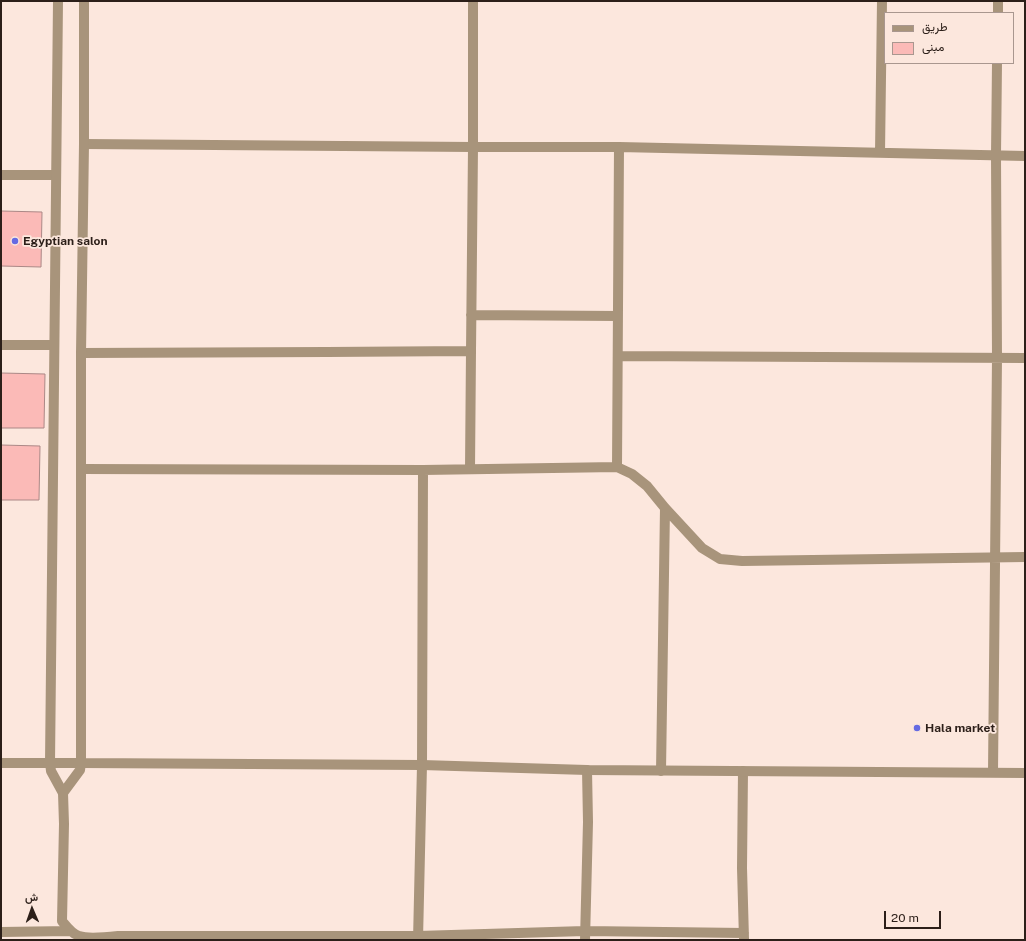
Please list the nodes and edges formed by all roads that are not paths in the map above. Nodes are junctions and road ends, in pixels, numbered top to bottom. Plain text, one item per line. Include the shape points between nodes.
1 (58, 1) edge
2 (84, 1) edge
3 (473, 1) edge
4 (882, 1) edge
5 (998, 1) edge
6 (998, 12) edge
7 (997, 64) edge
8 (84, 144) junction
9 (473, 147) junction
10 (619, 147) junction
11 (880, 153) junction
12 (996, 155) junction
13 (1025, 156) edge
14 (1, 175) edge
15 (56, 175) junction
16 (471, 315) junction
17 (618, 316) junction
18 (1, 345) edge
19 (54, 345) junction
20 (470, 351) junction
21 (81, 353) junction
22 (618, 356) junction
23 (997, 358) junction
24 (1025, 358) edge
25 (617, 467) junction
26 (470, 469) junction
27 (82, 470) junction
28 (423, 470) junction
29 (665, 508) junction
30 (995, 557) junction
31 (1025, 557) edge
32 (1, 763) edge
33 (50, 763) junction
34 (81, 763) junction
35 (422, 765) junction
36 (587, 770) junction
37 (661, 771) junction
38 (743, 771) junction
39 (993, 772) junction
40 (1025, 773) edge
41 (63, 793) junction
42 (70, 931) junction
43 (1, 932) edge
44 (585, 936) edge
45 (744, 937) edge
46 (214, 938) edge
47 (418, 938) edge
48 (95, 939) edge

1 - 15 street
2 - 8 street
3 - 9 street
4 - 11 street
5 - 6 street
7 - 12 street
8 - 9 street
8 - 21 street
9 - 10 street
9 - 16 street
10 - 11 street
10 - 17 street
11 - 12 street
12 - 13 street
12 - 23 street
14 - 15 street
15 - 19 street
16 - 17 street
16 - 20 street
17 - 22 street
18 - 19 street
19 - 33 street
20 - 21 street
20 - 26 street
21 - 27 street
22 - 23 street
22 - 25 street
23 - 24 street
23 - 30 street
25 - 26 street
25 - 29 street via 632,474 647,486
26 - 28 street
27 - 28 street
27 - 34 street
28 - 35 street
29 - 30 street via 702,548 720,559 742,561
29 - 37 street
30 - 31 street
30 - 39 street
32 - 33 street
33 - 34 street
33 - 41 street via 51,771
34 - 35 street
34 - 41 street via 80,770
35 - 36 street
35 - 47 street
36 - 37 street
36 - 44 street
37 - 38 street
38 - 39 street
38 - 45 street
39 - 40 street
41 - 42 street via 62,921
42 - 43 street
42 - 48 street via 79,936
44 - 45 street
44 - 47 street
46 - 47 street
46 - 48 street via 118,936

